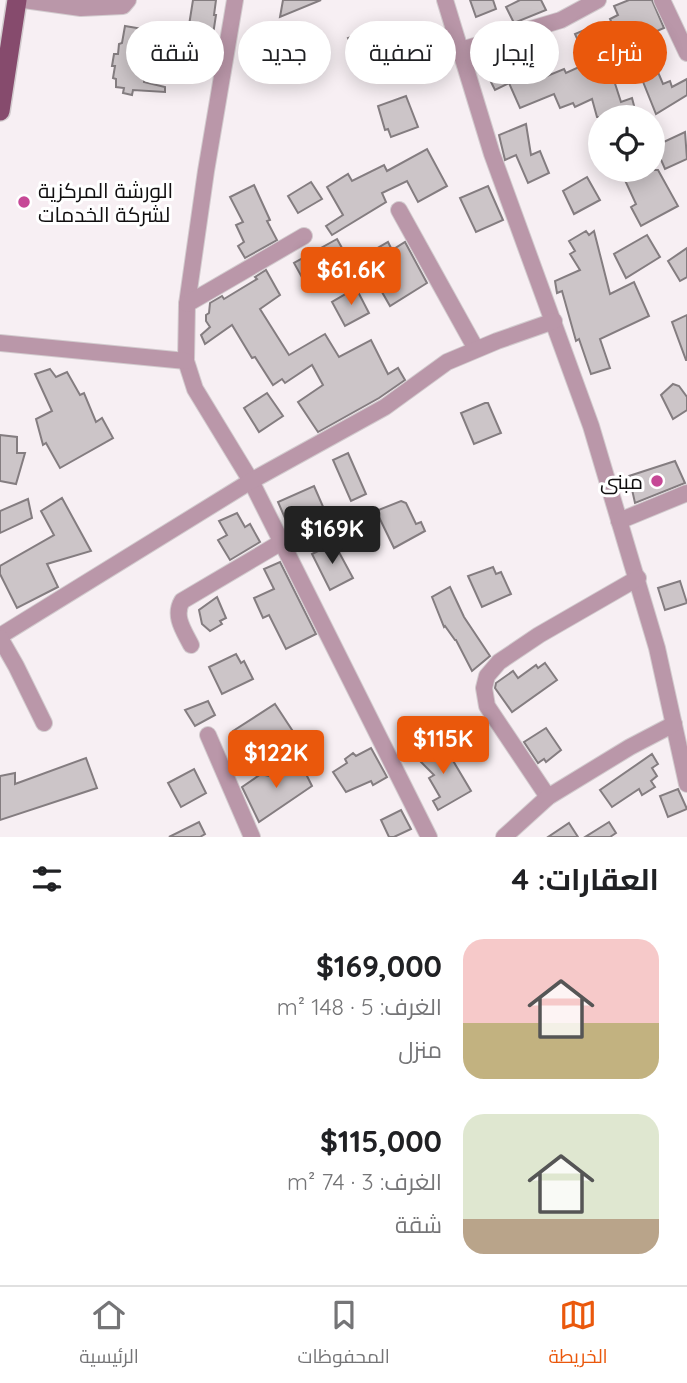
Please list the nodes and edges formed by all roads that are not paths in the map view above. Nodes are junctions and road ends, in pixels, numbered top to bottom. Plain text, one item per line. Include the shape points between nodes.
1 (17, 0) edge
2 (24, 0) edge
3 (128, 0) edge
4 (235, 0) edge
5 (445, 0) edge
6 (598, 0) edge
7 (662, 0) edge
8 (461, 50) junction
9 (687, 53) edge
10 (0, 111) edge
11 (399, 210) dead end
12 (304, 236) dead end
13 (187, 304) junction
14 (554, 321) junction
15 (0, 343) edge
16 (476, 349) junction
17 (186, 361) junction
18 (251, 481) junction
19 (687, 493) edge
20 (618, 521) junction
21 (280, 543) junction
22 (638, 578) junction
23 (0, 637) edge
24 (191, 645) dead end
25 (687, 702) edge
26 (672, 716) junction
27 (44, 723) dead end
28 (208, 735) dead end
29 (687, 784) edge
30 (548, 797) junction
31 (252, 837) edge
32 (429, 837) edge
33 (504, 837) edge

1 - 10 main road
2 - 3 street via 81,8 122,6
4 - 13 street
5 - 8 street
6 - 8 street via 550,24
7 - 9 street
8 - 14 street via 492,154
11 - 16 street
12 - 13 street
13 - 17 street
14 - 16 street
14 - 20 street
15 - 17 street
16 - 18 street via 430,373 368,417
17 - 18 street via 195,389
18 - 21 street
18 - 23 street
19 - 20 street
20 - 22 street
21 - 24 street via 182,601 178,617
21 - 32 street
22 - 26 street
22 - 30 street via 539,635 499,662 487,676 487,706
23 - 27 street
25 - 26 street
26 - 29 street
26 - 30 street
28 - 31 street
30 - 33 street

